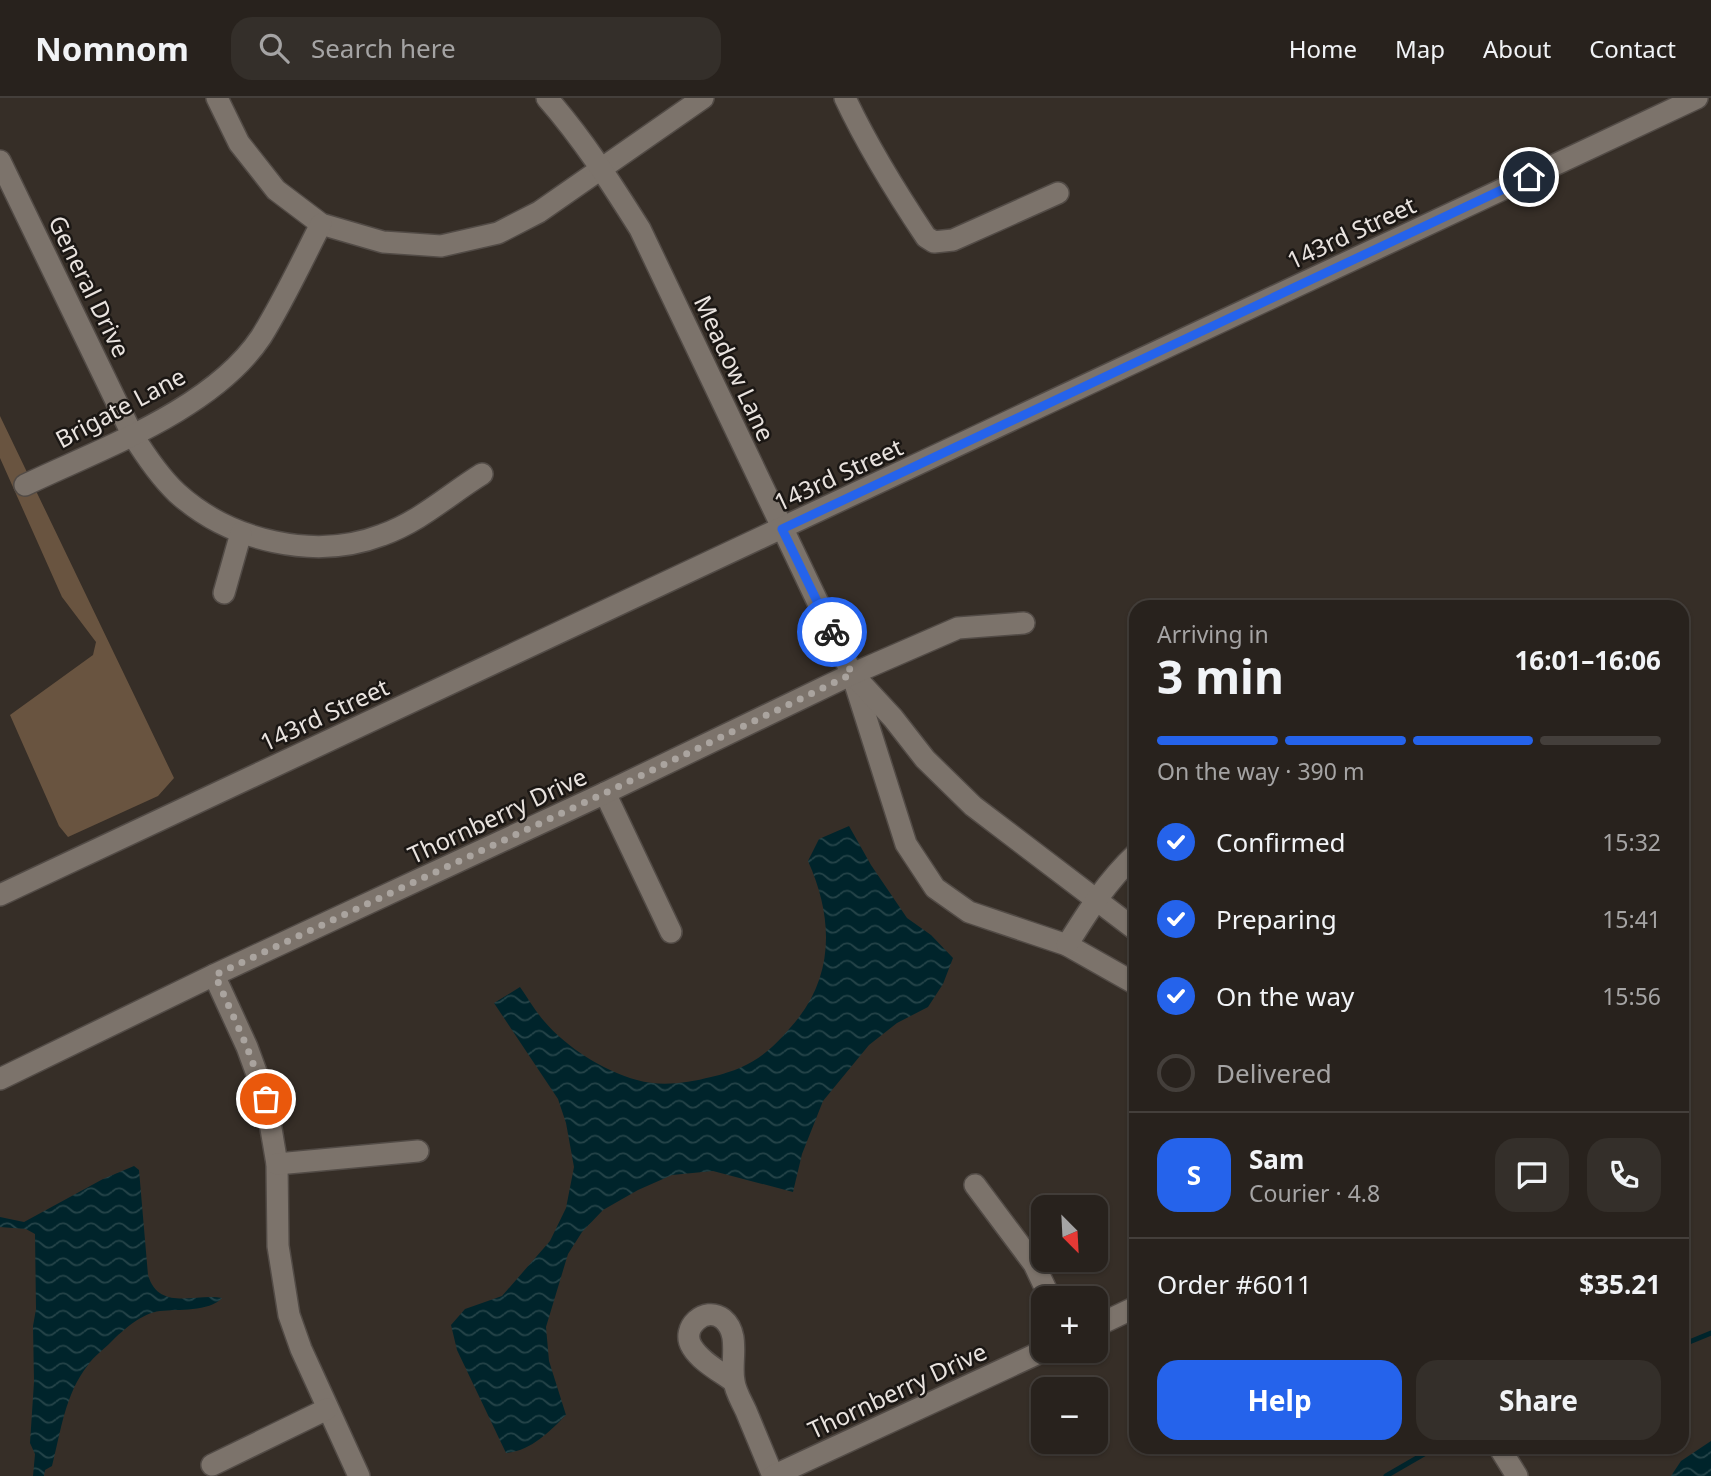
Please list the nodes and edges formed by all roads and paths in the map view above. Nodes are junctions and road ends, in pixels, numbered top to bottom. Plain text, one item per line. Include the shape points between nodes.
1 (217, 98) edge
2 (547, 98) edge
3 (703, 98) edge
4 (845, 98) edge
5 (1697, 98) edge
6 (0, 161) edge
7 (601, 167) junction
8 (1058, 193) dead end
9 (321, 224) junction
10 (132, 434) junction
11 (482, 474) dead end
12 (25, 485) dead end
13 (782, 529) junction
14 (241, 533) junction
15 (224, 593) dead end
16 (1024, 623) dead end
17 (852, 674) junction
18 (605, 793) junction
19 (1129, 860) edge
20 (0, 895) edge
21 (1095, 901) junction
22 (1129, 925) edge
23 (671, 932) dead end
24 (1067, 945) junction
25 (215, 975) junction
26 (1129, 980) edge
27 (0, 1079) edge
28 (418, 1151) dead end
29 (277, 1164) junction
30 (975, 1185) dead end
31 (1045, 1286) edge
32 (1129, 1310) edge
33 (1108, 1320) edge
34 (1031, 1357) edge
35 (734, 1382) dead end
36 (327, 1409) junction
37 (1503, 1454) edge
38 (212, 1465) dead end
39 (359, 1476) edge
40 (773, 1476) edge
41 (1517, 1476) edge

1 - 9 street via 239,143 276,190
2 - 7 street, Meadow Lane
3 - 7 street
4 - 8 street via 887,179 934,242 953,240
5 - 13 street, 143rd Street
6 - 10 street, General Drive
7 - 9 street via 539,212 498,233 441,246 383,243
7 - 13 street, Meadow Lane via 640,229
9 - 10 street, Brigate Lane via 261,337 235,368 200,397
10 - 12 street, Brigate Lane
10 - 14 street, General Drive via 152,466 178,494
11 - 14 street, General Drive via 424,516 381,536 334,546 287,545
13 - 17 street, Meadow Lane
13 - 20 street, 143rd Street
14 - 15 street
16 - 17 street, Thornberry Drive via 958,628
17 - 18 street, Thornberry Drive
17 - 21 street, Meadow Lane via 925,759 973,806
17 - 24 street, Meadow Lane via 906,844 935,888 970,912
18 - 23 street
18 - 25 street, Thornberry Drive
19 - 21 street
21 - 22 street, Meadow Lane
21 - 24 street
24 - 26 street, Meadow Lane
25 - 27 street, Thornberry Drive
25 - 29 street via 266,1099
28 - 29 street
29 - 36 street via 282,1282 301,1349
30 - 31 street
32 - 33 street
34 - 40 street, Thornberry Drive
35 - 40 street
36 - 38 street
36 - 39 street
37 - 41 street

